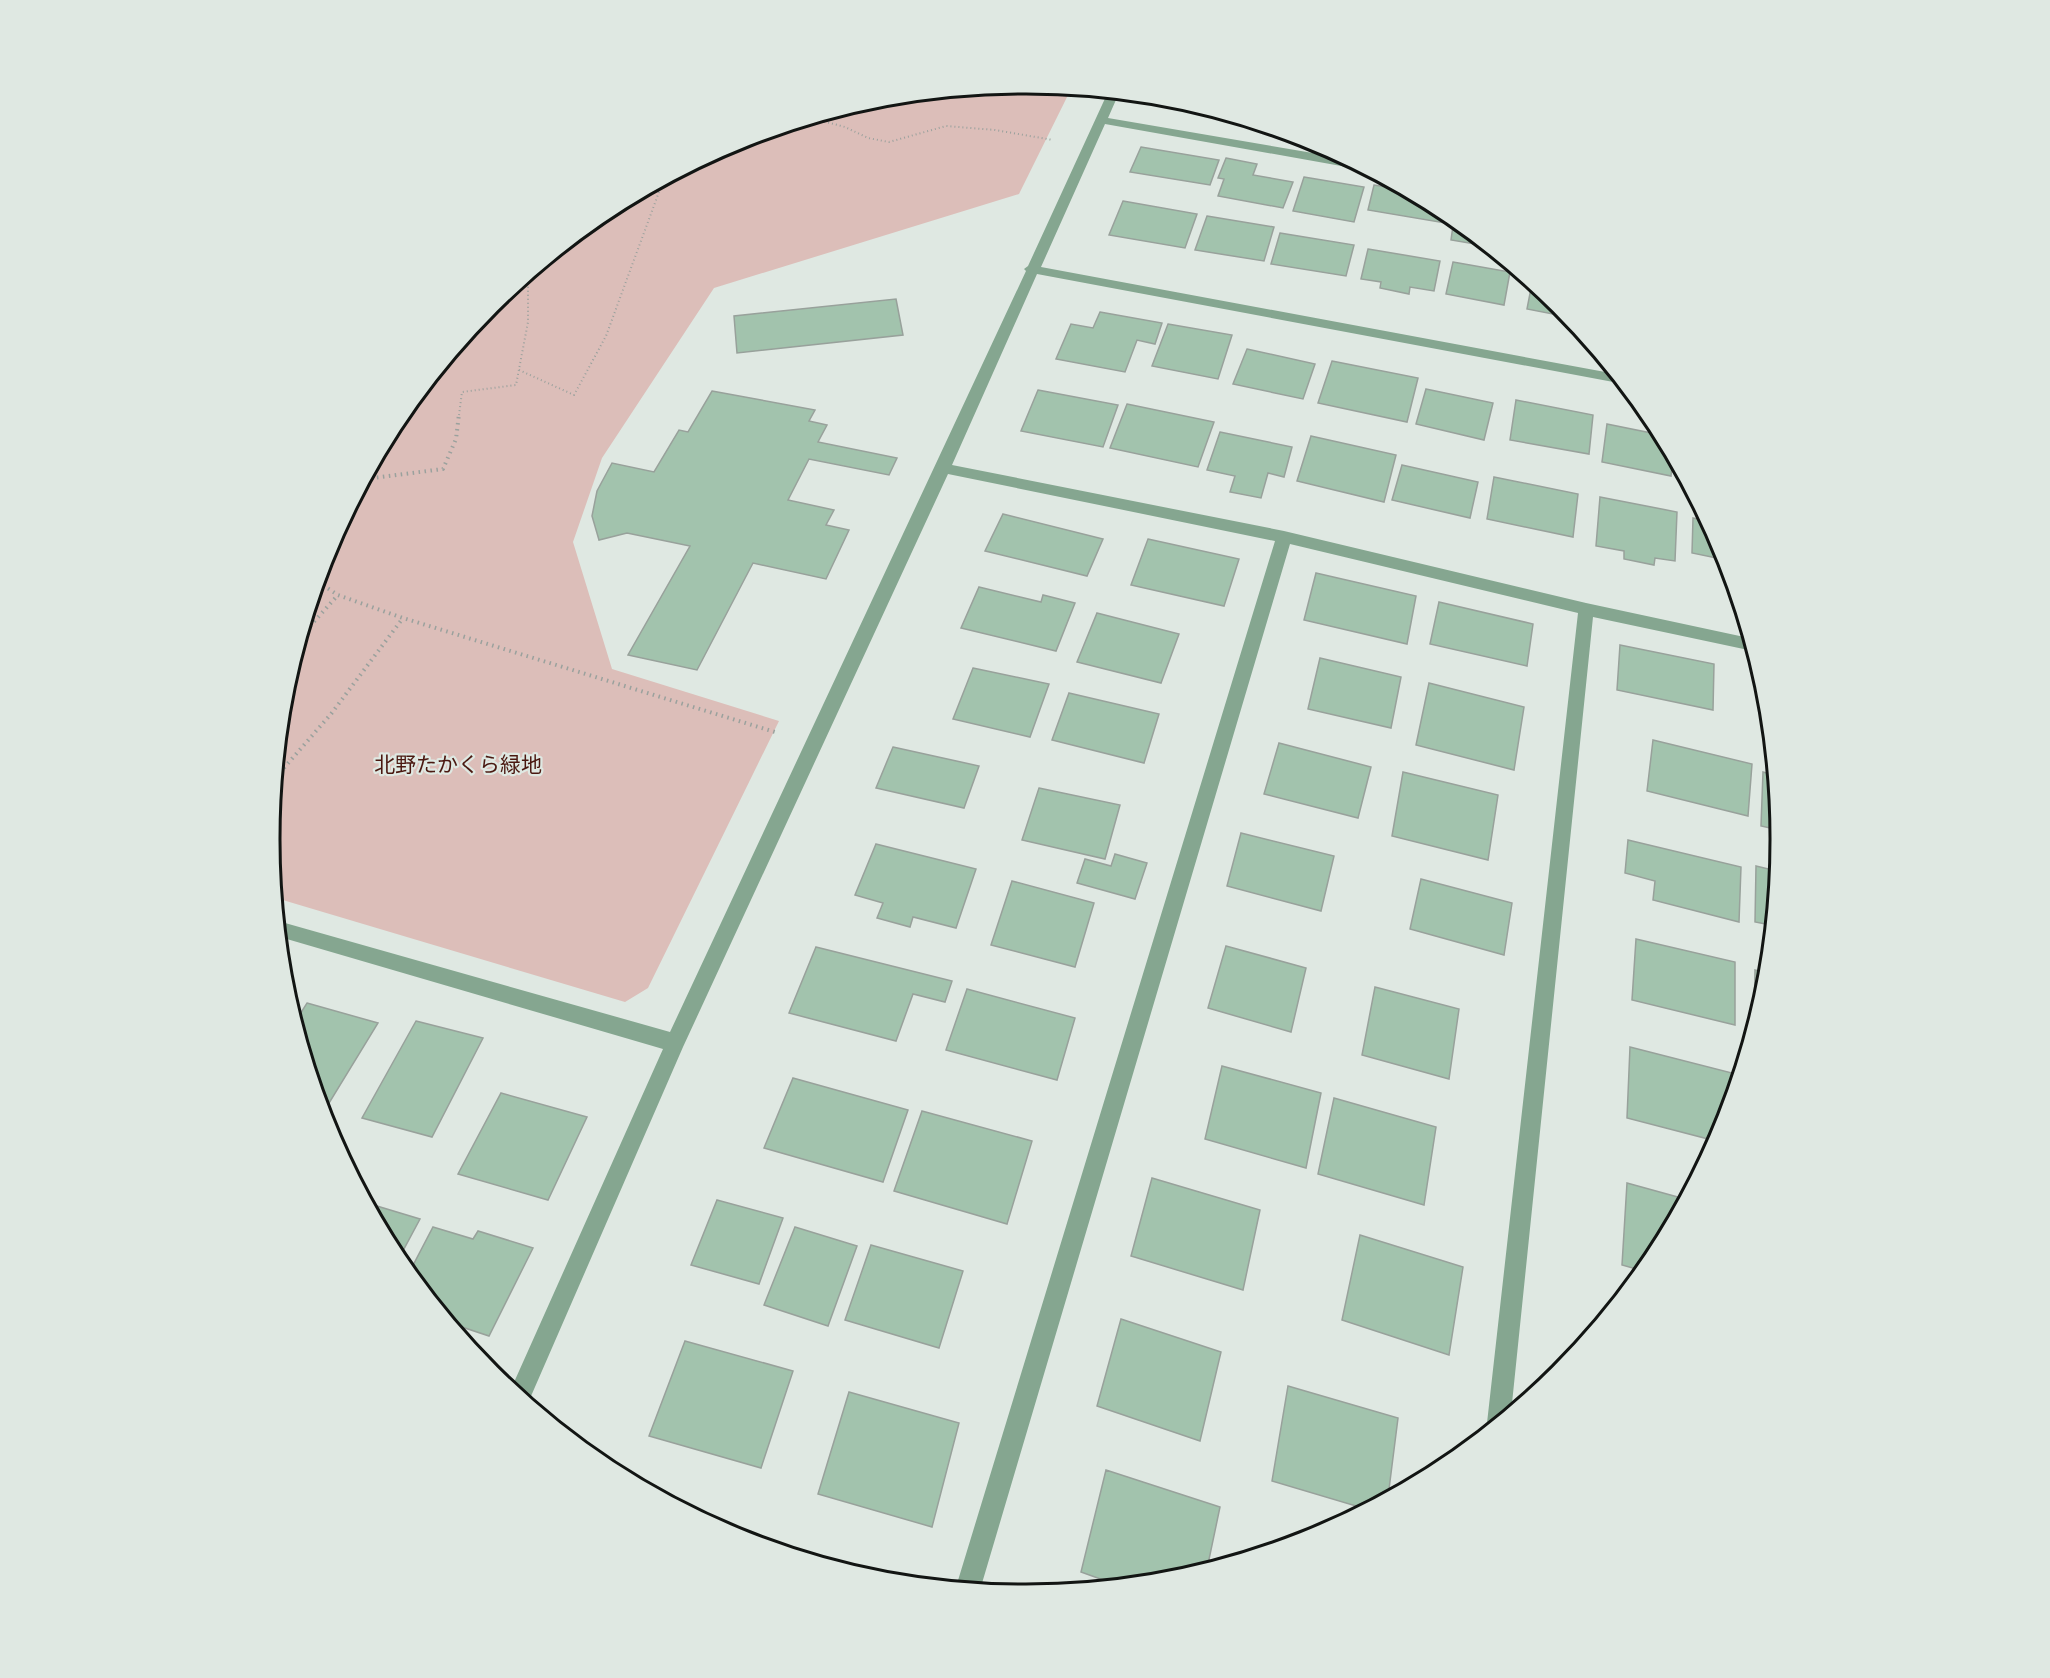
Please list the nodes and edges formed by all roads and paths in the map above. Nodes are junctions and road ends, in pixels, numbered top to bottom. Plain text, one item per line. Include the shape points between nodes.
1 (1110, 100) edge
2 (1100, 120) junction
3 (826, 122) edge
4 (1087, 146) junction
5 (1330, 160) edge
6 (659, 191) edge
7 (1032, 268) junction
8 (528, 285) edge
9 (519, 370) junction
10 (1609, 378) edge
11 (943, 468) junction
12 (374, 478) edge
13 (1284, 537) junction
14 (325, 587) edge
15 (338, 595) junction
16 (1586, 609) junction
17 (403, 618) junction
18 (313, 623) edge
19 (1743, 643) edge
20 (814, 744) junction
21 (284, 767) edge
22 (286, 931) edge
23 (675, 1043) junction
24 (523, 1388) edge
25 (1499, 1413) edge
26 (970, 1581) edge

1 - 2 street
2 - 4 street
2 - 5 street
3 - 4 path via 889,142 946,126
4 - 7 street
6 - 9 path via 606,336 574,395
7 - 10 street
7 - 11 street
8 - 9 path via 528,322
9 - 12 path via 516,385 462,392 456,438 443,469
11 - 13 street
11 - 20 street
13 - 16 street
13 - 26 street
14 - 15 path
15 - 17 path
15 - 18 path
16 - 19 street
16 - 25 street
17 - 20 path
17 - 21 path via 331,714
20 - 23 street
22 - 23 street
23 - 24 street

